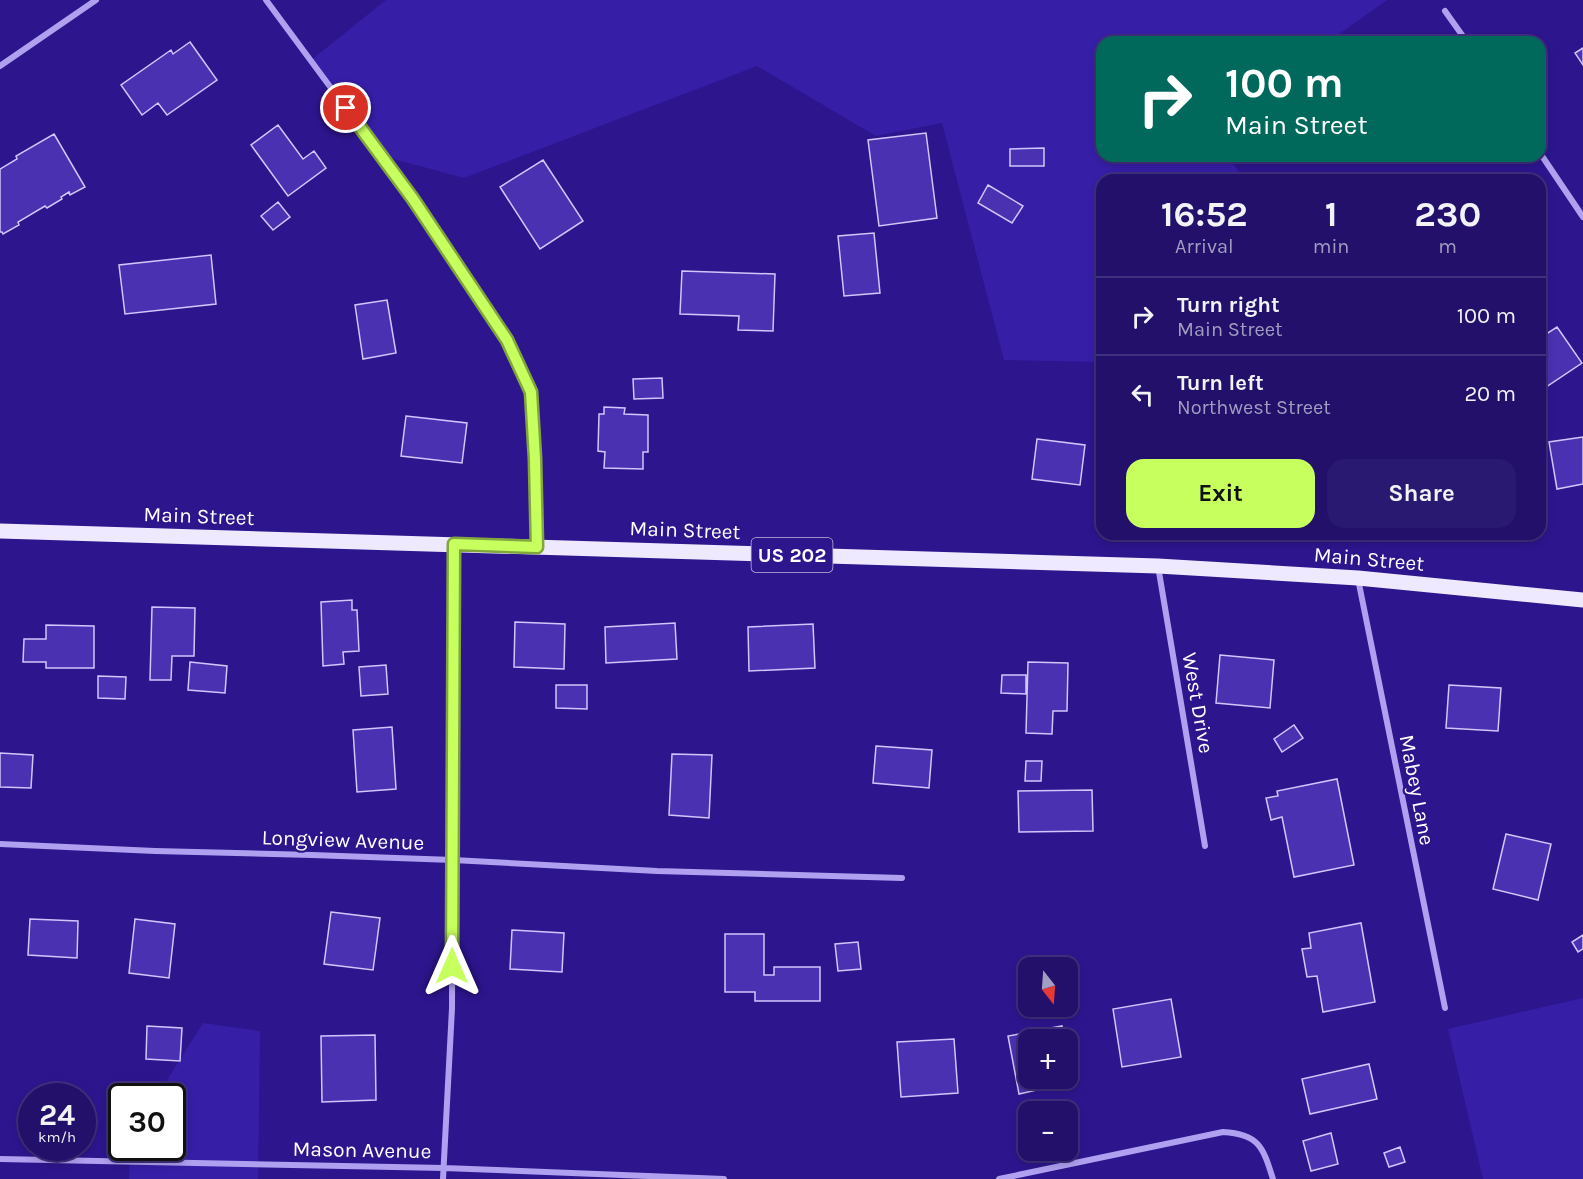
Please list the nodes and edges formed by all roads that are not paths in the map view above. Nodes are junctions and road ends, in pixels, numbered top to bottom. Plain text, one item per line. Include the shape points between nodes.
1 (96, 0) edge
2 (266, 0) edge
3 (1445, 11) dead end
4 (1463, 36) edge
5 (0, 66) edge
6 (1546, 162) edge
7 (1583, 217) edge
8 (0, 531) edge
9 (454, 544) junction
10 (537, 547) junction
11 (1158, 566) junction
12 (1358, 578) junction
13 (1583, 600) edge
14 (0, 843) edge
15 (1205, 846) dead end
16 (453, 860) junction
17 (902, 878) dead end
18 (1445, 1008) dead end
19 (0, 1159) edge
20 (444, 1168) junction
21 (443, 1179) edge
22 (724, 1179) edge
23 (999, 1179) edge
24 (1273, 1179) edge

1 - 5 street
2 - 10 street via 413,199 507,340 531,392
3 - 4 street
6 - 7 street
8 - 9 main road, Main Street / US 202
9 - 10 main road, Main Street / US 202
9 - 16 street
10 - 11 main road, Main Street / US 202
11 - 12 main road, Main Street / US 202
11 - 15 street, West Drive
12 - 13 main road, Main Street / US 202
12 - 18 street, Mabey Lane
14 - 16 street, Longview Avenue
16 - 17 street, Longview Avenue
16 - 20 street via 452,1008
19 - 20 street, Mason Avenue
20 - 21 street
20 - 22 street, Mason Avenue
23 - 24 street via 1223,1132 1254,1140 1267,1158

